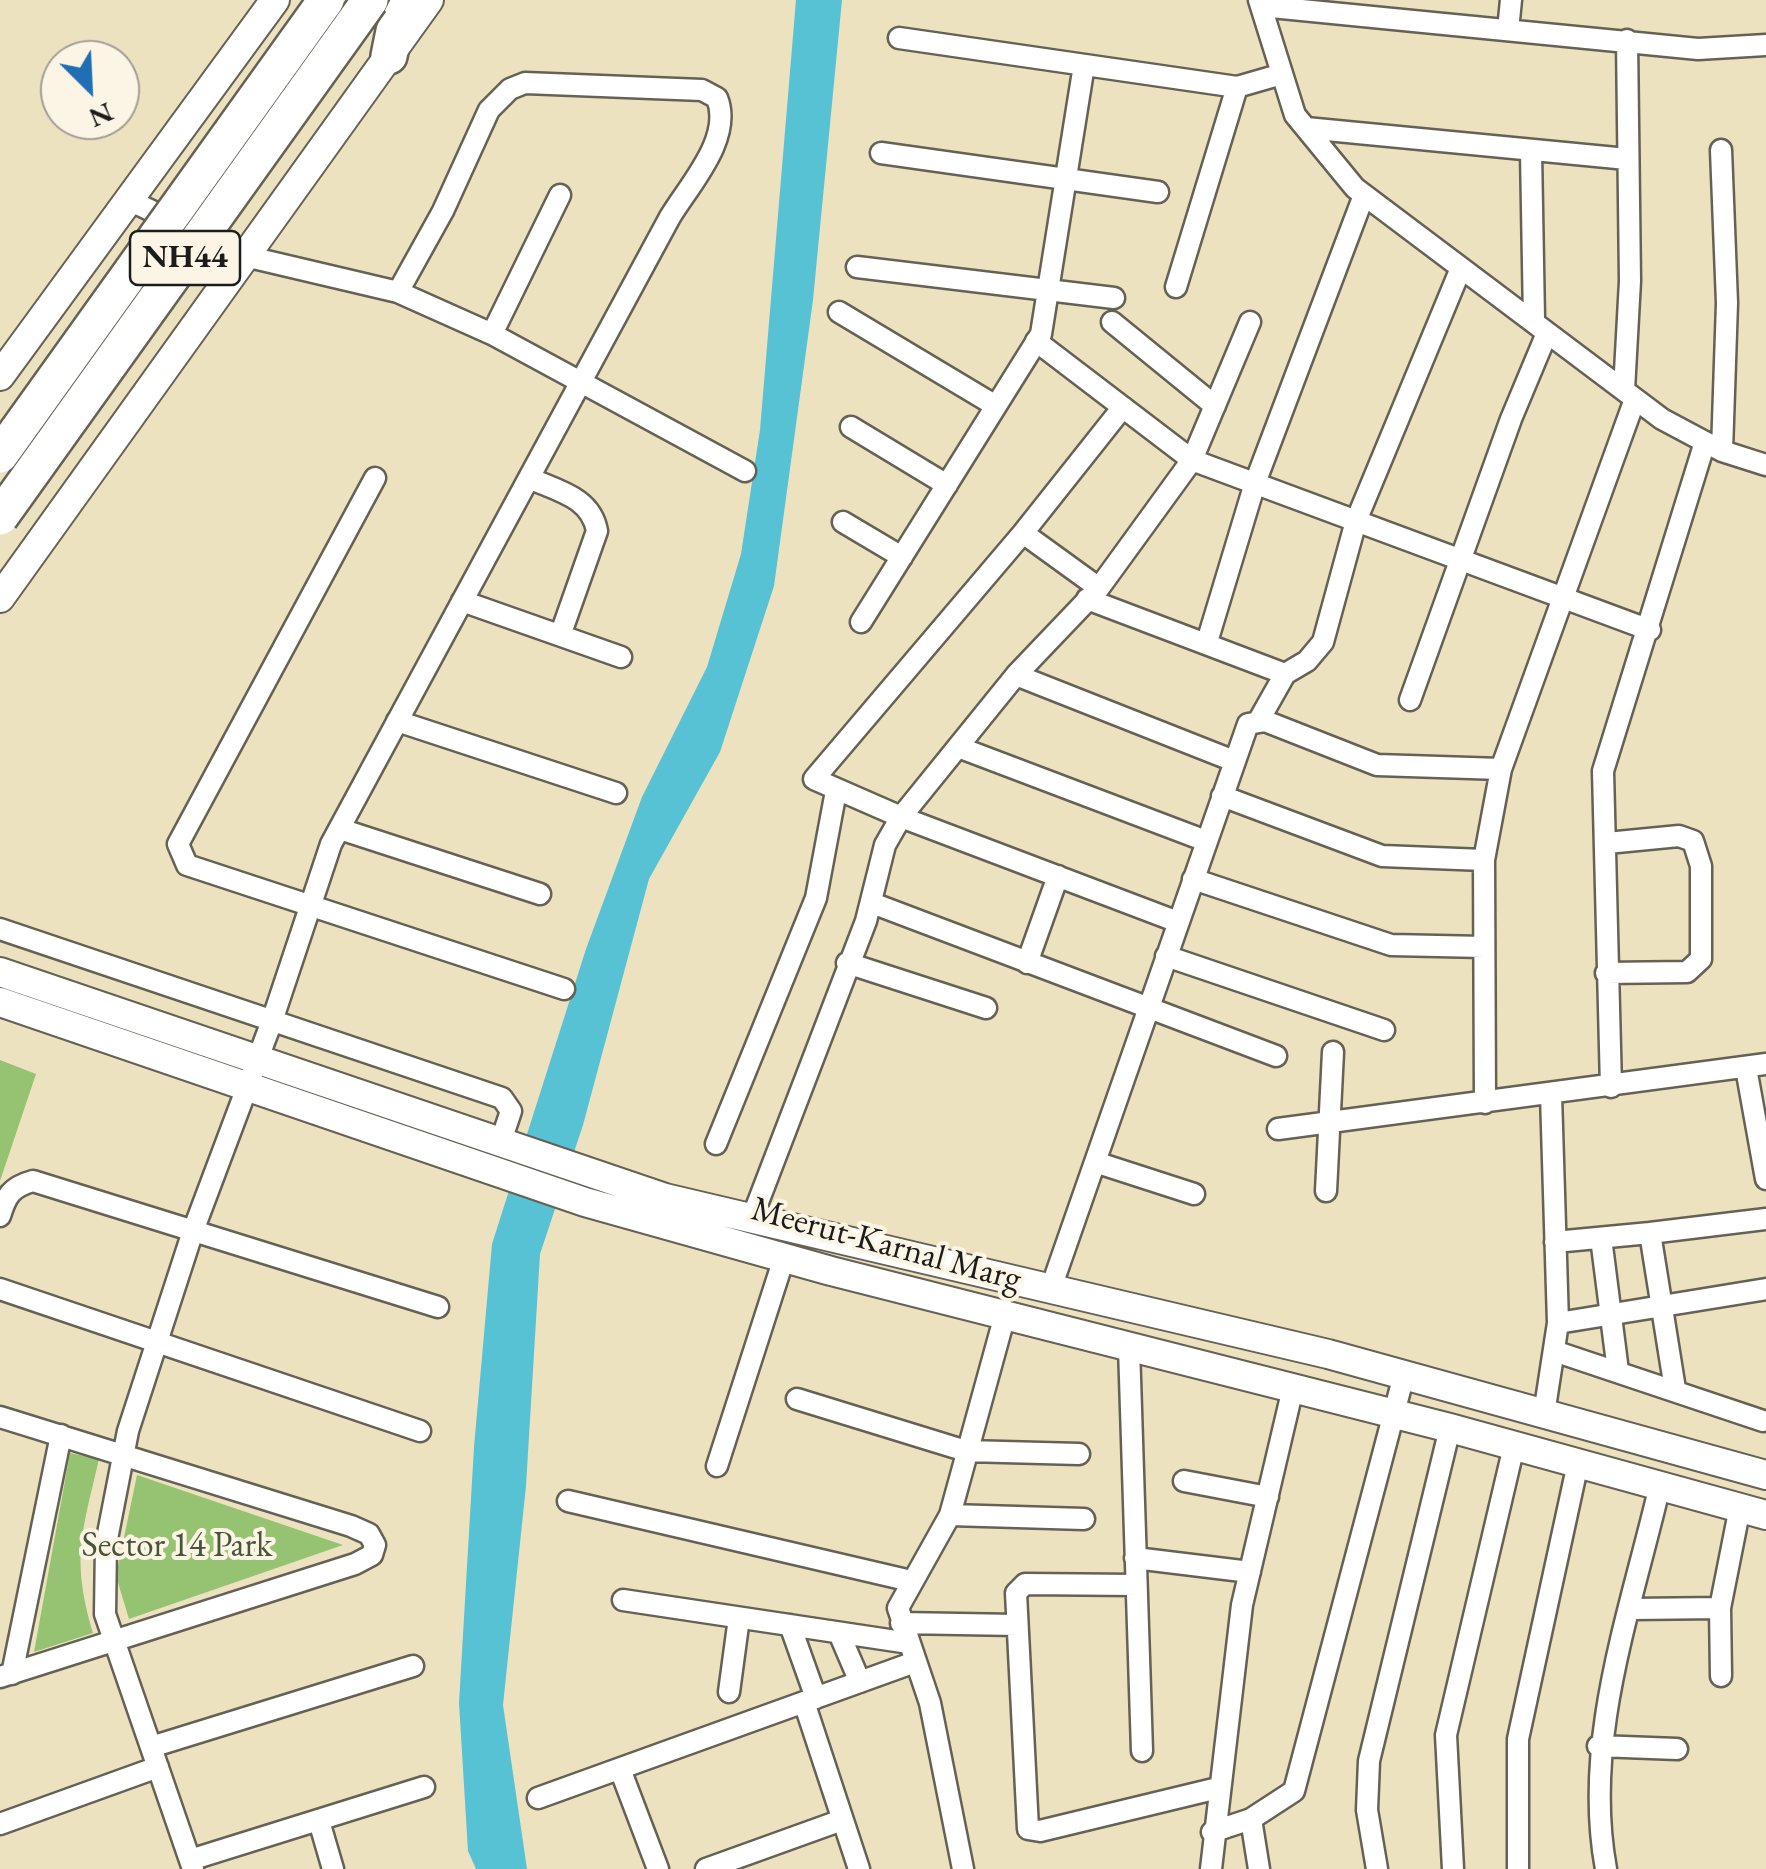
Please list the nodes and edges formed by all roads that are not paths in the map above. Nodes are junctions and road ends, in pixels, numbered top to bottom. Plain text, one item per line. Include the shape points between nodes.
1 (275, 0) edge
2 (326, 0) edge
3 (370, 0) edge
4 (410, 0) edge
5 (429, 0) edge
6 (1511, 0) edge
7 (1260, 3) edge
8 (1401, 9) edge
9 (1508, 30) junction
10 (899, 38) dead end
11 (1627, 40) junction
12 (1766, 45) edge
13 (389, 56) junction
14 (1084, 65) junction
15 (1282, 74) junction
16 (1236, 87) junction
17 (1306, 128) junction
18 (1721, 150) dead end
19 (1530, 152) junction
20 (882, 153) dead end
21 (1627, 159) junction
22 (1066, 179) junction
23 (1158, 192) dead end
24 (560, 195) dead end
25 (1364, 195) junction
26 (128, 200) junction
27 (245, 256) junction
28 (857, 267) dead end
29 (1461, 268) junction
30 (1176, 287) dead end
31 (1048, 290) junction
32 (398, 292) junction
33 (1114, 298) dead end
34 (839, 312) dead end
35 (1112, 322) dead end
36 (1250, 322) dead end
37 (1540, 326) junction
38 (492, 334) junction
39 (1036, 341) junction
40 (0, 376) edge
41 (582, 381) junction
42 (1629, 394) junction
43 (996, 406) junction
44 (1215, 406) junction
45 (1123, 407) junction
46 (851, 428) dead end
47 (1714, 447) junction
48 (0, 455) edge
49 (1192, 460) junction
50 (1766, 465) edge
51 (744, 471) dead end
52 (375, 478) dead end
53 (529, 478) junction
54 (1255, 483) junction
55 (947, 484) junction
56 (0, 516) edge
57 (1356, 521) junction
58 (842, 522) dead end
59 (1023, 533) junction
60 (902, 557) junction
61 (1460, 560) junction
62 (1093, 594) junction
63 (0, 598) edge
64 (1562, 598) junction
65 (462, 601) junction
66 (861, 622) dead end
67 (1650, 630) junction
68 (561, 633) junction
69 (1206, 642) junction
70 (621, 657) dead end
71 (1285, 674) junction
72 (1016, 675) junction
73 (1410, 700) dead end
74 (1259, 720) junction
75 (398, 721) junction
76 (958, 746) junction
77 (1234, 762) junction
78 (1500, 769) junction
79 (836, 791) junction
80 (616, 792) dead end
81 (1222, 796) junction
82 (901, 817) junction
83 (340, 829) junction
84 (1206, 841) junction
85 (1607, 844) junction
86 (1484, 860) junction
87 (1058, 876) junction
88 (1193, 879) junction
89 (540, 894) dead end
90 (872, 903) junction
91 (308, 905) junction
92 (1178, 922) junction
93 (0, 929) edge
94 (1484, 946) junction
95 (1166, 956) junction
96 (846, 963) junction
97 (1027, 963) junction
98 (0, 972) edge
99 (1606, 973) junction
100 (564, 989) dead end
101 (0, 1002) edge
102 (986, 1008) dead end
103 (1148, 1008) junction
104 (272, 1021) junction
105 (1384, 1030) dead end
106 (1333, 1052) dead end
107 (1276, 1056) dead end
108 (256, 1058) junction
109 (1756, 1066) edge
110 (246, 1085) junction
111 (1611, 1087) junction
112 (1551, 1095) junction
113 (1484, 1103) junction
114 (1329, 1122) junction
115 (1278, 1128) dead end
116 (1762, 1139) edge
117 (505, 1142) junction
118 (716, 1144) dead end
119 (1095, 1162) junction
120 (1766, 1178) edge
121 (1326, 1191) dead end
122 (1194, 1194) dead end
123 (0, 1216) edge
124 (752, 1218) junction
125 (1766, 1219) edge
126 (193, 1231) junction
127 (1650, 1233) junction
128 (1602, 1238) junction
129 (1556, 1242) junction
130 (784, 1258) junction
131 (991, 1274) junction
132 (1051, 1288) junction
133 (0, 1289) edge
134 (1766, 1289) edge
135 (438, 1306) dead end
136 (1662, 1306) junction
137 (992, 1312) junction
138 (1611, 1314) junction
139 (1558, 1323) junction
140 (157, 1342) junction
141 (1129, 1347) junction
142 (1554, 1351) junction
143 (1618, 1371) junction
144 (1404, 1375) junction
145 (1293, 1388) junction
146 (1675, 1389) junction
147 (797, 1398) dead end
148 (1391, 1413) junction
149 (1544, 1414) junction
150 (0, 1418) edge
151 (1763, 1422) dead end
152 (1450, 1428) junction
153 (420, 1430) dead end
154 (61, 1435) junction
155 (1514, 1446) junction
156 (966, 1450) junction
157 (122, 1454) junction
158 (1079, 1454) dead end
159 (1578, 1463) junction
160 (717, 1466) dead end
161 (1766, 1476) edge
162 (1184, 1481) dead end
163 (1660, 1485) junction
164 (1268, 1497) junction
165 (568, 1501) dead end
166 (1753, 1511) edge
167 (950, 1516) junction
168 (1084, 1519) dead end
169 (1135, 1558) junction
170 (1250, 1572) junction
171 (910, 1581) junction
172 (1136, 1585) junction
173 (623, 1600) dead end
174 (1720, 1608) junction
175 (1631, 1609) junction
176 (739, 1618) junction
177 (790, 1625) junction
178 (1017, 1625) junction
179 (840, 1633) junction
180 (113, 1638) junction
181 (908, 1643) junction
182 (413, 1666) dead end
183 (6, 1675) edge
184 (1721, 1676) dead end
185 (860, 1682) junction
186 (729, 1692) dead end
187 (810, 1700) junction
188 (1598, 1746) junction
189 (1676, 1748) dead end
190 (1142, 1751) dead end
191 (154, 1757) junction
192 (620, 1769) junction
193 (424, 1788) dead end
194 (1218, 1788) junction
195 (538, 1798) dead end
196 (1250, 1819) junction
197 (842, 1820) junction
198 (319, 1822) junction
199 (0, 1824) edge
200 (1212, 1832) junction
201 (192, 1864) edge
202 (334, 1869) edge
203 (658, 1869) edge
204 (706, 1869) edge
205 (859, 1869) edge
206 (963, 1869) edge
207 (1211, 1869) edge
208 (1259, 1869) edge
209 (1378, 1869) edge
210 (1453, 1869) edge
211 (1518, 1869) edge
212 (1606, 1869) edge

1 - 26 street
2 - 48 highway, NH44, bridge
3 - 56 highway, NH44, bridge
4 - 13 highway
5 - 13 street
6 - 9 street
7 - 8 street
7 - 15 street
8 - 9 street
9 - 11 street
10 - 14 street
11 - 12 street via 1698,49
11 - 21 street
13 - 27 street
14 - 16 street
14 - 22 street
15 - 16 street
15 - 17 street
16 - 30 street
17 - 19 street
17 - 25 street
18 - 47 street via 1727,304
19 - 21 street
19 - 37 street
20 - 22 street
21 - 42 street
22 - 23 street
22 - 31 street
24 - 38 street
25 - 29 street
25 - 54 street
26 - 27 street
26 - 40 street
27 - 32 street
27 - 63 street
28 - 31 street
29 - 37 street
29 - 57 street
31 - 33 street
31 - 39 street
32 - 38 street
32 - 41 street via 489,110 510,89 525,82 711,92 721,114 710,151
34 - 43 street
35 - 44 street
36 - 44 street
37 - 42 street
37 - 61 street
38 - 41 street
39 - 43 street
39 - 45 street
41 - 51 street
41 - 53 street
42 - 47 street
42 - 64 street
43 - 55 street
44 - 49 street
45 - 49 street
45 - 59 street
46 - 55 street
47 - 50 street
47 - 67 street
49 - 54 street
49 - 62 street
52 - 91 street via 178,844 187,866
53 - 65 street
53 - 68 street via 594,514 597,532
54 - 57 street
54 - 69 street
55 - 60 street
57 - 61 street
57 - 71 street via 1323,642
58 - 60 street
59 - 62 street
59 - 79 street via 815,775 816,784
60 - 66 street
61 - 64 street
61 - 73 street
62 - 69 street
62 - 72 street
64 - 67 street
64 - 78 street
65 - 68 street
65 - 75 street
67 - 85 street via 1607,750
68 - 70 street
69 - 71 street
71 - 74 street
72 - 76 street
72 - 77 street
74 - 77 street via 1246,727
74 - 78 street via 1377,765
75 - 80 street
75 - 83 street
76 - 82 street
76 - 84 street
77 - 81 street
78 - 86 street
79 - 82 street
79 - 118 street via 816,898
81 - 84 street
81 - 86 street via 1382,856
82 - 87 street
82 - 90 street via 877,866
83 - 89 street
83 - 91 street
84 - 88 street
85 - 99 street
85 - 99 street via 1679,836 1693,841 1701,866 1701,959 1687,972
86 - 94 street
87 - 92 street
87 - 97 street
88 - 92 street
88 - 94 street via 1391,945
90 - 96 street
90 - 97 street
91 - 100 street
91 - 104 street
92 - 95 street
93 - 104 street
94 - 113 street
95 - 103 street
95 - 105 street
96 - 102 street
96 - 124 street
97 - 103 street
98 - 108 street, Meerut-Karnal Marg
99 - 111 street
101 - 110 street, Meerut-Karnal Marg
103 - 107 street
103 - 119 street
104 - 108 street
104 - 117 street via 502,1098 511,1111
106 - 114 street
108 - 110 street
108 - 117 street, Meerut-Karnal Marg
109 - 111 street
109 - 116 street
110 - 126 street
110 - 130 street, Meerut-Karnal Marg via 584,1202
111 - 112 street
112 - 113 street
112 - 129 street
113 - 114 street
114 - 115 street
114 - 121 street
116 - 120 street
117 - 124 street, Meerut-Karnal Marg via 665,1198
119 - 122 street
119 - 132 street
123 - 126 street via 17,1185 33,1182
124 - 131 street, Meerut-Karnal Marg
125 - 127 street
126 - 135 street
126 - 140 street
127 - 128 street
127 - 136 street
128 - 129 street
128 - 138 street
129 - 139 street
130 - 137 street, Meerut-Karnal Marg
130 - 160 street
131 - 132 street, Meerut-Karnal Marg
131 - 137 street
132 - 144 street, Meerut-Karnal Marg
133 - 140 street
134 - 136 street
136 - 138 street
136 - 146 street
137 - 141 street, Meerut-Karnal Marg
137 - 156 street
138 - 139 street
138 - 143 street
139 - 142 street
140 - 153 street
140 - 157 street
141 - 145 street, Meerut-Karnal Marg
141 - 169 street
142 - 143 street
142 - 149 street
143 - 146 street
144 - 148 street
144 - 149 street, Meerut-Karnal Marg
145 - 148 street, Meerut-Karnal Marg
145 - 164 street
146 - 151 street
147 - 156 street
148 - 152 street, Meerut-Karnal Marg
148 - 196 street via 1298,1782 1288,1798
149 - 161 street, Meerut-Karnal Marg
150 - 154 street
152 - 155 street, Meerut-Karnal Marg
152 - 209 street via 1369,1761 1367,1810
154 - 157 street
154 - 183 street
155 - 159 street, Meerut-Karnal Marg
155 - 210 street via 1446,1735
156 - 158 street
156 - 167 street
157 - 180 street via 104,1583
157 - 180 street via 350,1526 375,1546 356,1564
159 - 163 street, Meerut-Karnal Marg
159 - 211 street via 1518,1739
162 - 164 street
163 - 166 street, Meerut-Karnal Marg
163 - 175 street
164 - 170 street
165 - 171 street
166 - 174 street
167 - 168 street
167 - 171 street
169 - 170 street
169 - 172 street
170 - 194 street
171 - 181 street via 898,1608
172 - 178 street via 1025,1584 1016,1594
172 - 190 street
173 - 176 street
174 - 175 street
174 - 184 street
175 - 188 street
176 - 177 street
176 - 186 street
177 - 179 street
177 - 187 street
178 - 181 street
178 - 194 street via 1028,1829
179 - 181 street
179 - 185 street
180 - 183 street
180 - 191 street
181 - 185 street
181 - 206 street via 930,1703
182 - 191 street
185 - 187 street
187 - 192 street
187 - 197 street
188 - 189 street
188 - 212 street via 1598,1830
191 - 199 street
191 - 201 street
192 - 195 street
192 - 203 street
193 - 198 street
194 - 200 street
196 - 200 street
196 - 208 street
197 - 204 street
197 - 205 street
198 - 201 street
198 - 202 street
200 - 207 street

